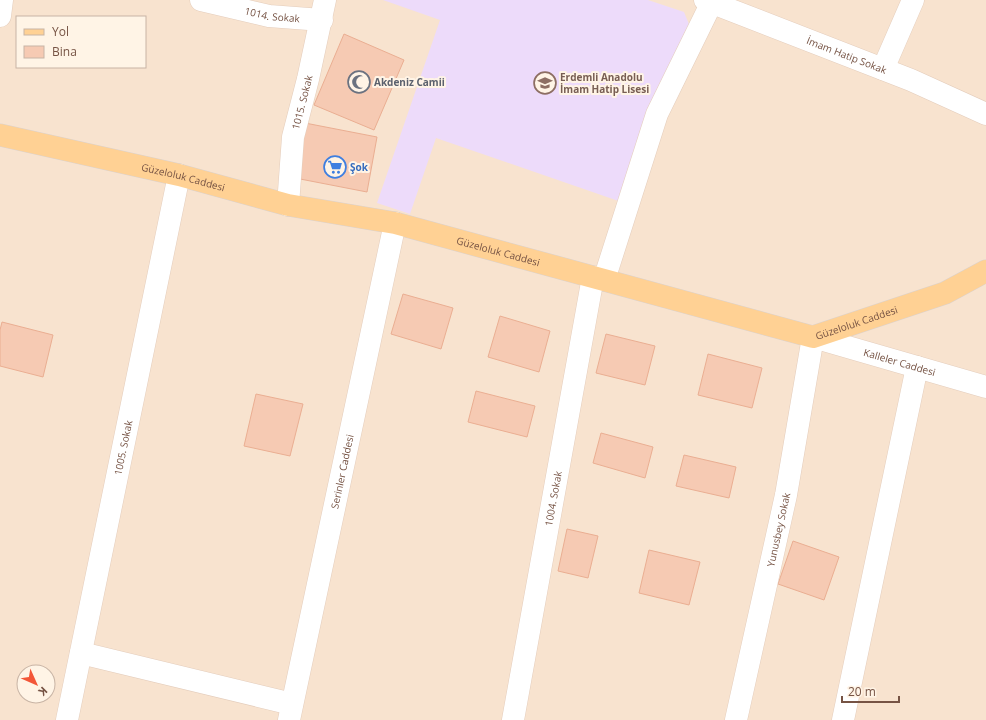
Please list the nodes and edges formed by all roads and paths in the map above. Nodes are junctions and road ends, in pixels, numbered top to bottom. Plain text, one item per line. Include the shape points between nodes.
1 (2, 0) edge
2 (201, 0) edge
3 (913, 0) edge
4 (710, 1) edge
5 (324, 10) edge
6 (0, 16) edge
7 (883, 69) junction
8 (986, 114) edge
9 (0, 135) edge
10 (179, 175) junction
11 (288, 205) junction
12 (395, 223) junction
13 (986, 271) edge
14 (598, 279) junction
15 (813, 337) junction
16 (917, 367) junction
17 (986, 387) edge
18 (81, 653) junction
19 (291, 712) edge
20 (67, 720) edge
21 (513, 720) edge
22 (736, 720) edge
23 (843, 720) edge

1 - 6 street
2 - 5 street, 1014. Sokak via 269,16
3 - 7 street
4 - 7 street, İmam Hatip Sokak
4 - 14 street, 1004. Sokak via 657,114
5 - 11 street, 1015. Sokak via 293,137
7 - 8 street, İmam Hatip Sokak
9 - 10 main road, Güzeloluk Caddesi
10 - 11 main road, Güzeloluk Caddesi
10 - 18 street, 1005. Sokak
11 - 12 main road, Güzeloluk Caddesi
12 - 14 main road, Güzeloluk Caddesi
12 - 19 street, Serinler Caddesi
13 - 15 main road, Güzeloluk Caddesi via 946,293
14 - 15 main road, Güzeloluk Caddesi
14 - 21 street, 1004. Sokak
15 - 16 street, Kalleler Caddesi
15 - 22 street, Yunusbey Sokak via 786,495
16 - 17 street, Kalleler Caddesi
16 - 23 street
18 - 19 street
18 - 20 street, 1005. Sokak

